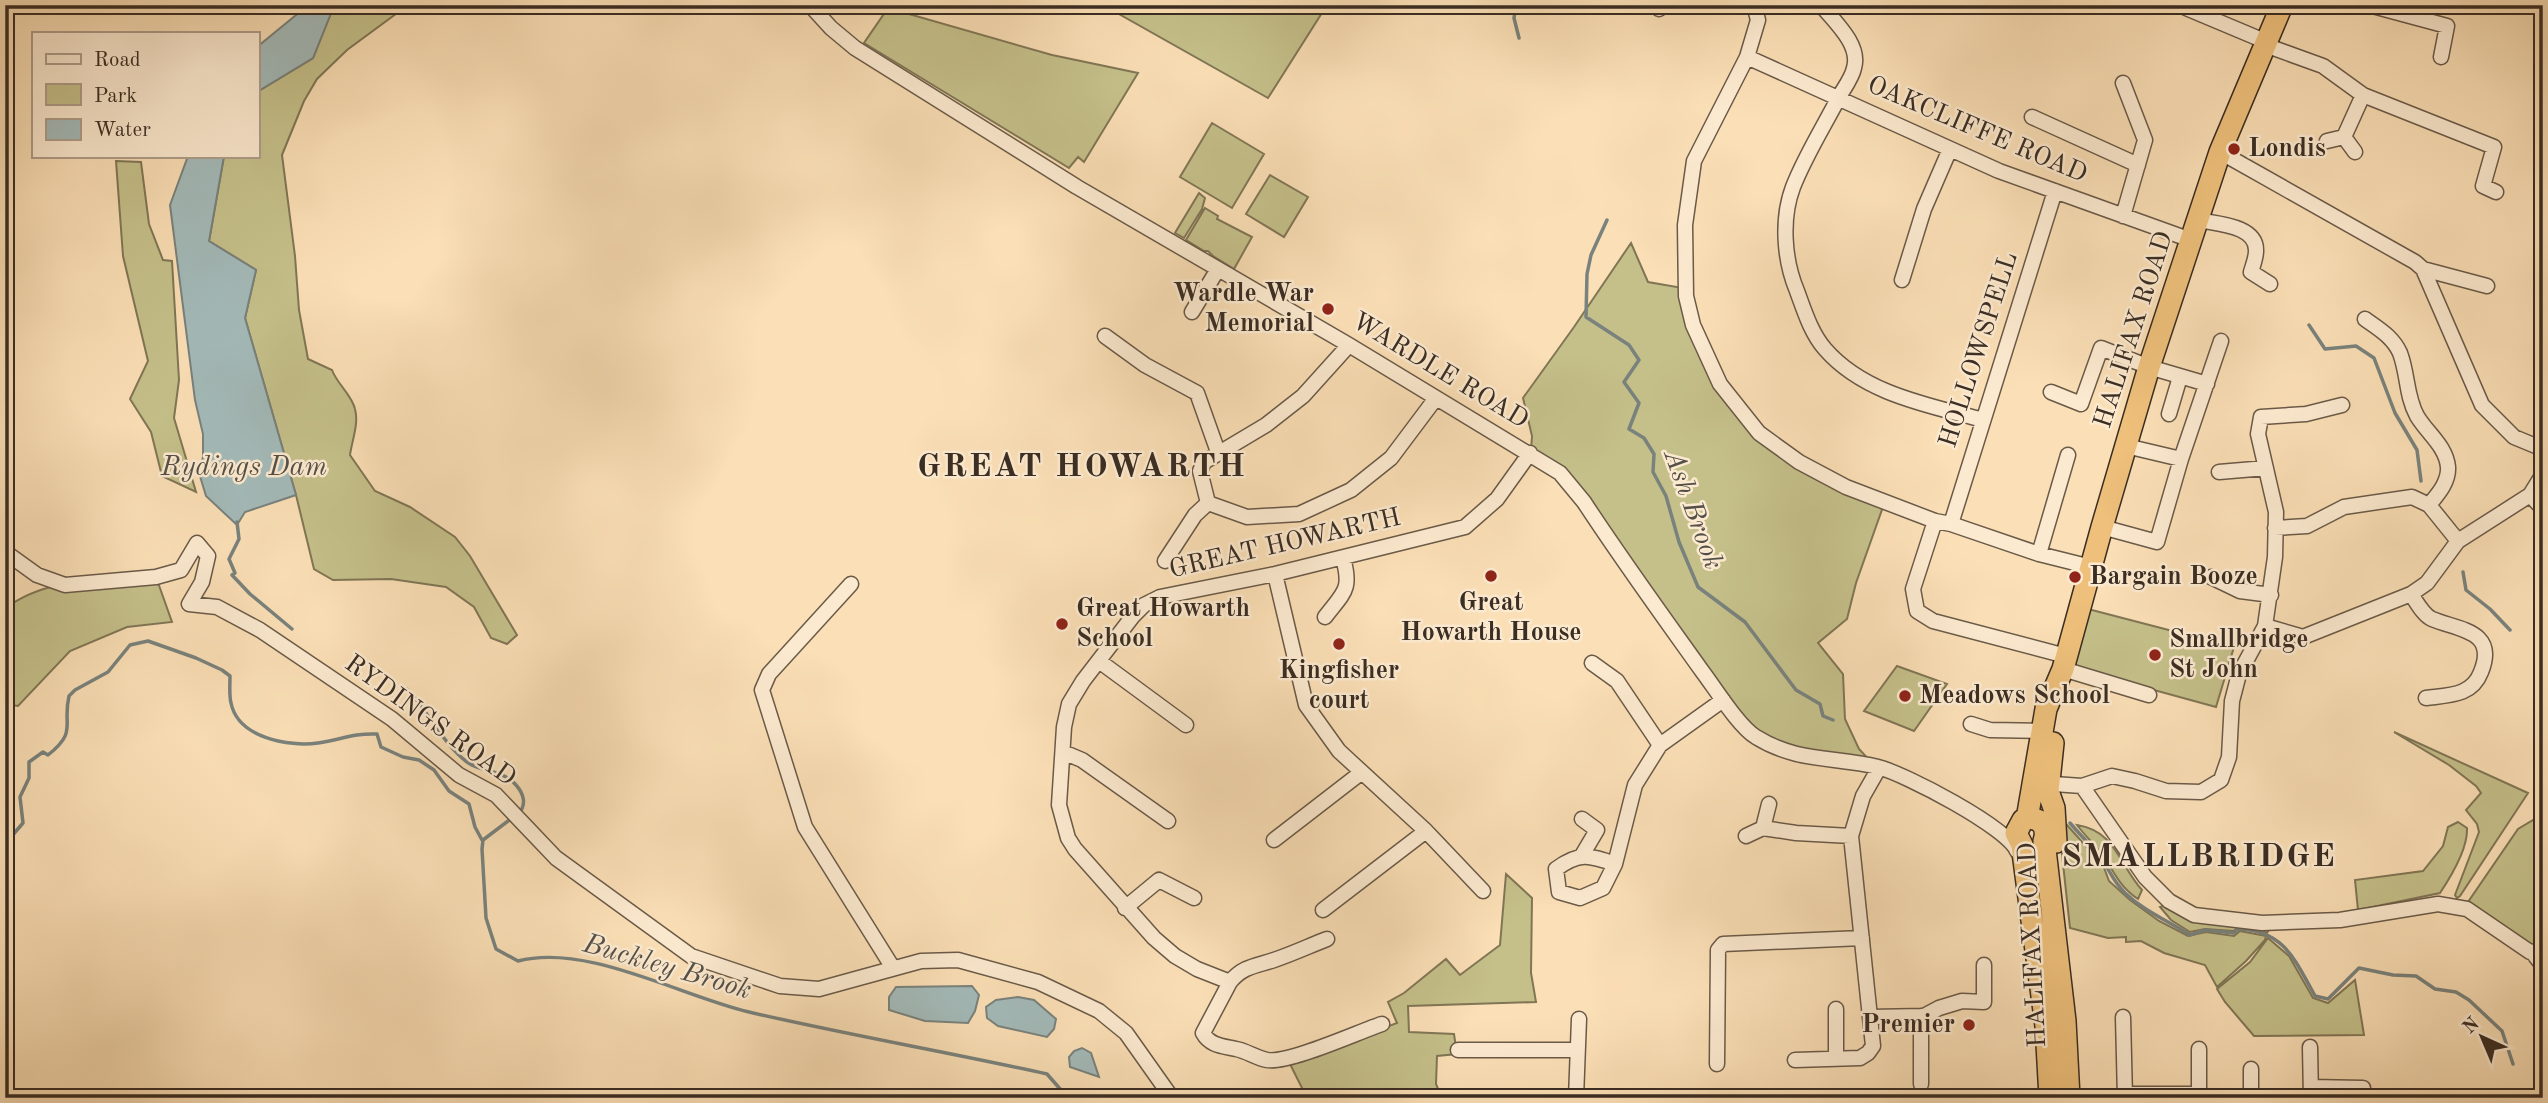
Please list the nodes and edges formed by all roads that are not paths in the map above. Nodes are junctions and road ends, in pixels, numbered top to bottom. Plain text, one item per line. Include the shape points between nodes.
1 (810, 5) edge
2 (1754, 5) edge
3 (1821, 5) edge
4 (2185, 5) edge
5 (2282, 5) edge
6 (2369, 5) edge
7 (2266, 43) junction
8 (1747, 57) junction
9 (2441, 57) dead end
10 (2123, 83) dead end
11 (2362, 95) junction
12 (1839, 98) junction
13 (2032, 117) dead end
14 (2344, 137) junction
15 (2327, 142) dead end
16 (1950, 149) junction
17 (2220, 152) junction
18 (2355, 152) dead end
19 (2138, 165) junction
20 (2055, 191) junction
21 (2496, 192) dead end
22 (2123, 216) junction
23 (2198, 220) junction
24 (2191, 240) junction
25 (1218, 269) junction
26 (2423, 269) junction
27 (1902, 280) dead end
28 (2270, 284) dead end
29 (2487, 286) dead end
30 (1192, 312) dead end
31 (2365, 319) dead end
32 (1105, 336) dead end
33 (2221, 341) dead end
34 (1349, 345) junction
35 (2149, 367) junction
36 (2180, 377) junction
37 (2207, 384) junction
38 (2051, 392) dead end
39 (1436, 398) junction
40 (2342, 405) dead end
41 (2168, 414) dead end
42 (1983, 420) junction
43 (2126, 446) junction
44 (2543, 449) edge
45 (1218, 452) junction
46 (1530, 453) junction
47 (2068, 455) dead end
48 (2181, 459) junction
49 (2266, 468) junction
50 (2219, 472) dead end
51 (2543, 474) edge
52 (2530, 495) junction
53 (1208, 503) junction
54 (2429, 505) junction
55 (2543, 509) edge
56 (1936, 521) junction
57 (1951, 524) junction
58 (2102, 527) junction
59 (2276, 528) junction
60 (2458, 541) junction
61 (5, 552) edge
62 (2039, 554) junction
63 (1343, 558) junction
64 (1165, 561) dead end
65 (2091, 567) junction
66 (1276, 574) junction
67 (2211, 577) dead end
68 (851, 584) dead end
69 (2411, 594) junction
70 (2271, 595) junction
71 (1325, 617) dead end
72 (2265, 626) junction
73 (1099, 662) junction
74 (1592, 663) dead end
75 (2063, 668) junction
76 (2150, 695) dead end
77 (2427, 698) dead end
78 (1723, 700) junction
79 (1971, 724) dead end
80 (1186, 725) dead end
81 (2042, 731) junction
82 (1660, 745) junction
83 (1063, 752) junction
84 (1879, 768) junction
85 (1362, 772) junction
86 (2044, 786) junction
87 (2082, 786) junction
88 (1769, 804) dead end
89 (1582, 819) dead end
90 (1168, 821) dead end
91 (1763, 828) junction
92 (1426, 831) junction
93 (2025, 832) junction
94 (1746, 836) dead end
95 (1851, 836) junction
96 (1274, 839) dead end
97 (1581, 857) junction
98 (1615, 864) junction
99 (1483, 891) dead end
100 (1194, 898) dead end
101 (1125, 908) junction
102 (1323, 911) dead end
103 (1862, 938) junction
104 (1327, 939) dead end
105 (2057, 951) junction
106 (2538, 952) edge
107 (1984, 965) dead end
108 (2543, 966) edge
109 (893, 968) junction
110 (1230, 982) junction
111 (1836, 1009) dead end
112 (1921, 1016) junction
113 (1870, 1017) junction
114 (2123, 1017) dead end
115 (1579, 1019) dead end
116 (1382, 1024) dead end
117 (2310, 1047) dead end
118 (2199, 1049) dead end
119 (1458, 1050) dead end
120 (1576, 1050) junction
121 (1795, 1059) dead end
122 (1836, 1059) junction
123 (1717, 1064) dead end
124 (2251, 1069) dead end
125 (1921, 1084) dead end
126 (2363, 1088) dead end
127 (2311, 1092) edge
128 (2125, 1096) edge
129 (2199, 1096) edge
130 (1172, 1098) edge
131 (1576, 1098) edge
132 (2050, 1098) edge
133 (2069, 1098) edge
134 (2251, 1098) edge

1 - 25 street, WARDLE ROAD via 855,48
2 - 8 street via 1758,20
3 - 12 street via 1851,40 1855,67
4 - 7 street
5 - 7 highway, HALIFAX ROAD
6 - 9 street via 2447,26
7 - 11 street via 2323,66
7 - 17 highway, HALIFAX ROAD
8 - 12 street, OAKCLIFFE ROAD
8 - 56 street via 1694,161 1685,225 1686,296 1693,325 1720,384 1759,433 1799,462 1846,487
10 - 19 street via 2145,140
11 - 14 street
11 - 21 street via 2494,147 2483,186
12 - 16 street, OAKCLIFFE ROAD
12 - 42 street via 1793,188 1785,225 1790,273 1806,316 1823,347 1860,377 1898,397
13 - 19 street
14 - 15 street
14 - 18 street
16 - 20 street, OAKCLIFFE ROAD
16 - 27 street via 1924,209
17 - 23 highway, HALIFAX ROAD
17 - 26 street
19 - 22 street
20 - 22 street, OAKCLIFFE ROAD
20 - 42 street, HOLLOWSPELL
22 - 24 street, OAKCLIFFE ROAD
23 - 24 highway, HALIFAX ROAD
23 - 28 street via 2248,232 2256,251 2251,272
24 - 35 highway, HALIFAX ROAD
25 - 30 street
25 - 34 street, WARDLE ROAD
26 - 29 street
26 - 44 street via 2482,405 2514,436
31 - 54 street via 2387,334 2400,353 2407,394 2417,417 2443,450 2448,468 2444,487
32 - 45 street via 1145,365 1198,393
33 - 37 street
34 - 39 street, WARDLE ROAD
34 - 45 street via 1303,396 1266,425
35 - 36 street
35 - 38 street via 2101,348 2081,404
35 - 43 highway, HALIFAX ROAD
36 - 37 street
36 - 41 street
37 - 48 street
39 - 46 street, WARDLE ROAD
39 - 53 street via 1391,458 1351,490 1299,514 1247,517
40 - 49 street via 2306,414 2261,417 2258,434
42 - 57 street, HOLLOWSPELL
43 - 48 street
43 - 58 highway, HALIFAX ROAD
45 - 53 street via 1200,471
46 - 63 street, GREAT HOWARTH via 1497,499 1465,527
46 - 78 street, WARDLE ROAD via 1560,472 1573,487
47 - 62 street
48 - 58 street via 2157,542
49 - 50 street
49 - 59 street
51 - 52 street
52 - 55 street
52 - 60 street
53 - 64 street
54 - 59 street via 2412,497 2344,507 2307,526
54 - 60 street
56 - 57 street
56 - 75 street via 1913,589 1917,611
57 - 62 street
58 - 65 highway, HALIFAX ROAD
59 - 70 street
60 - 69 street via 2427,583
61 - 109 street, RYDINGS ROAD via 37,575 65,585 156,578 181,570 197,543 208,556 202,582 189,604 217,607 260,631 392,719 459,775 496,795 556,858 691,956 780,986 819,989
62 - 65 street
63 - 66 street, GREAT HOWARTH
63 - 71 street via 1348,587
65 - 75 highway, HALIFAX ROAD
66 - 73 street, GREAT HOWARTH via 1160,597 1144,605
66 - 85 street via 1306,705 1339,751
67 - 70 street via 2240,591
68 - 109 street via 769,674 762,690 805,827
69 - 72 street via 2303,637
69 - 77 street via 2429,618 2479,637 2486,660 2477,682 2462,693
70 - 72 street
72 - 87 street via 2239,674 2232,701 2229,757 2221,780 2201,792 2166,791 2112,776
73 - 80 street
73 - 83 street, GREAT HOWARTH via 1069,704
74 - 82 street via 1617,681
75 - 76 street
75 - 81 highway, HALIFAX ROAD
75 - 86 highway, HALIFAX ROAD
78 - 82 street
78 - 84 street, WARDLE ROAD via 1752,736 1779,749
79 - 81 street via 1990,730
81 - 86 highway, HALIFAX ROAD
82 - 98 street via 1634,785
83 - 90 street via 1082,760
83 - 101 street, GREAT HOWARTH via 1059,805 1068,838
84 - 93 street, WARDLE ROAD via 1985,821
84 - 95 street via 1863,796
85 - 92 street
85 - 96 street
86 - 87 street
86 - 93 highway, HALIFAX ROAD
86 - 105 highway, HALIFAX ROAD via 2054,808 2061,936
87 - 106 street via 2145,877 2169,901 2194,915 2262,923 2340,920 2438,904 2468,909
88 - 91 street
89 - 97 street via 1597,830
91 - 94 street
91 - 95 street
92 - 99 street
92 - 102 street
93 - 105 highway
93 - 132 highway, HALIFAX ROAD via 2026,881 2046,1026
95 - 103 street
97 - 98 street
97 - 98 street via 1556,869 1559,892 1580,898 1603,888
100 - 101 street via 1159,880
101 - 110 street, GREAT HOWARTH via 1175,956
103 - 113 street
103 - 123 street via 1723,944 1718,950
104 - 110 street via 1250,965
105 - 133 highway, HALIFAX ROAD
106 - 108 street
107 - 112 street via 1984,1002 1962,1001
109 - 130 street, RYDINGS ROAD via 921,961 958,960 1038,982 1099,1011 1126,1033
110 - 116 street via 1203,1033 1213,1044 1264,1059 1284,1059
111 - 122 street
112 - 113 street
112 - 125 street
113 - 122 street via 1873,1046 1868,1054
114 - 128 street
115 - 120 street
117 - 127 street
118 - 129 street
119 - 120 street
120 - 131 street
121 - 122 street
124 - 134 street
126 - 127 street
128 - 129 street

